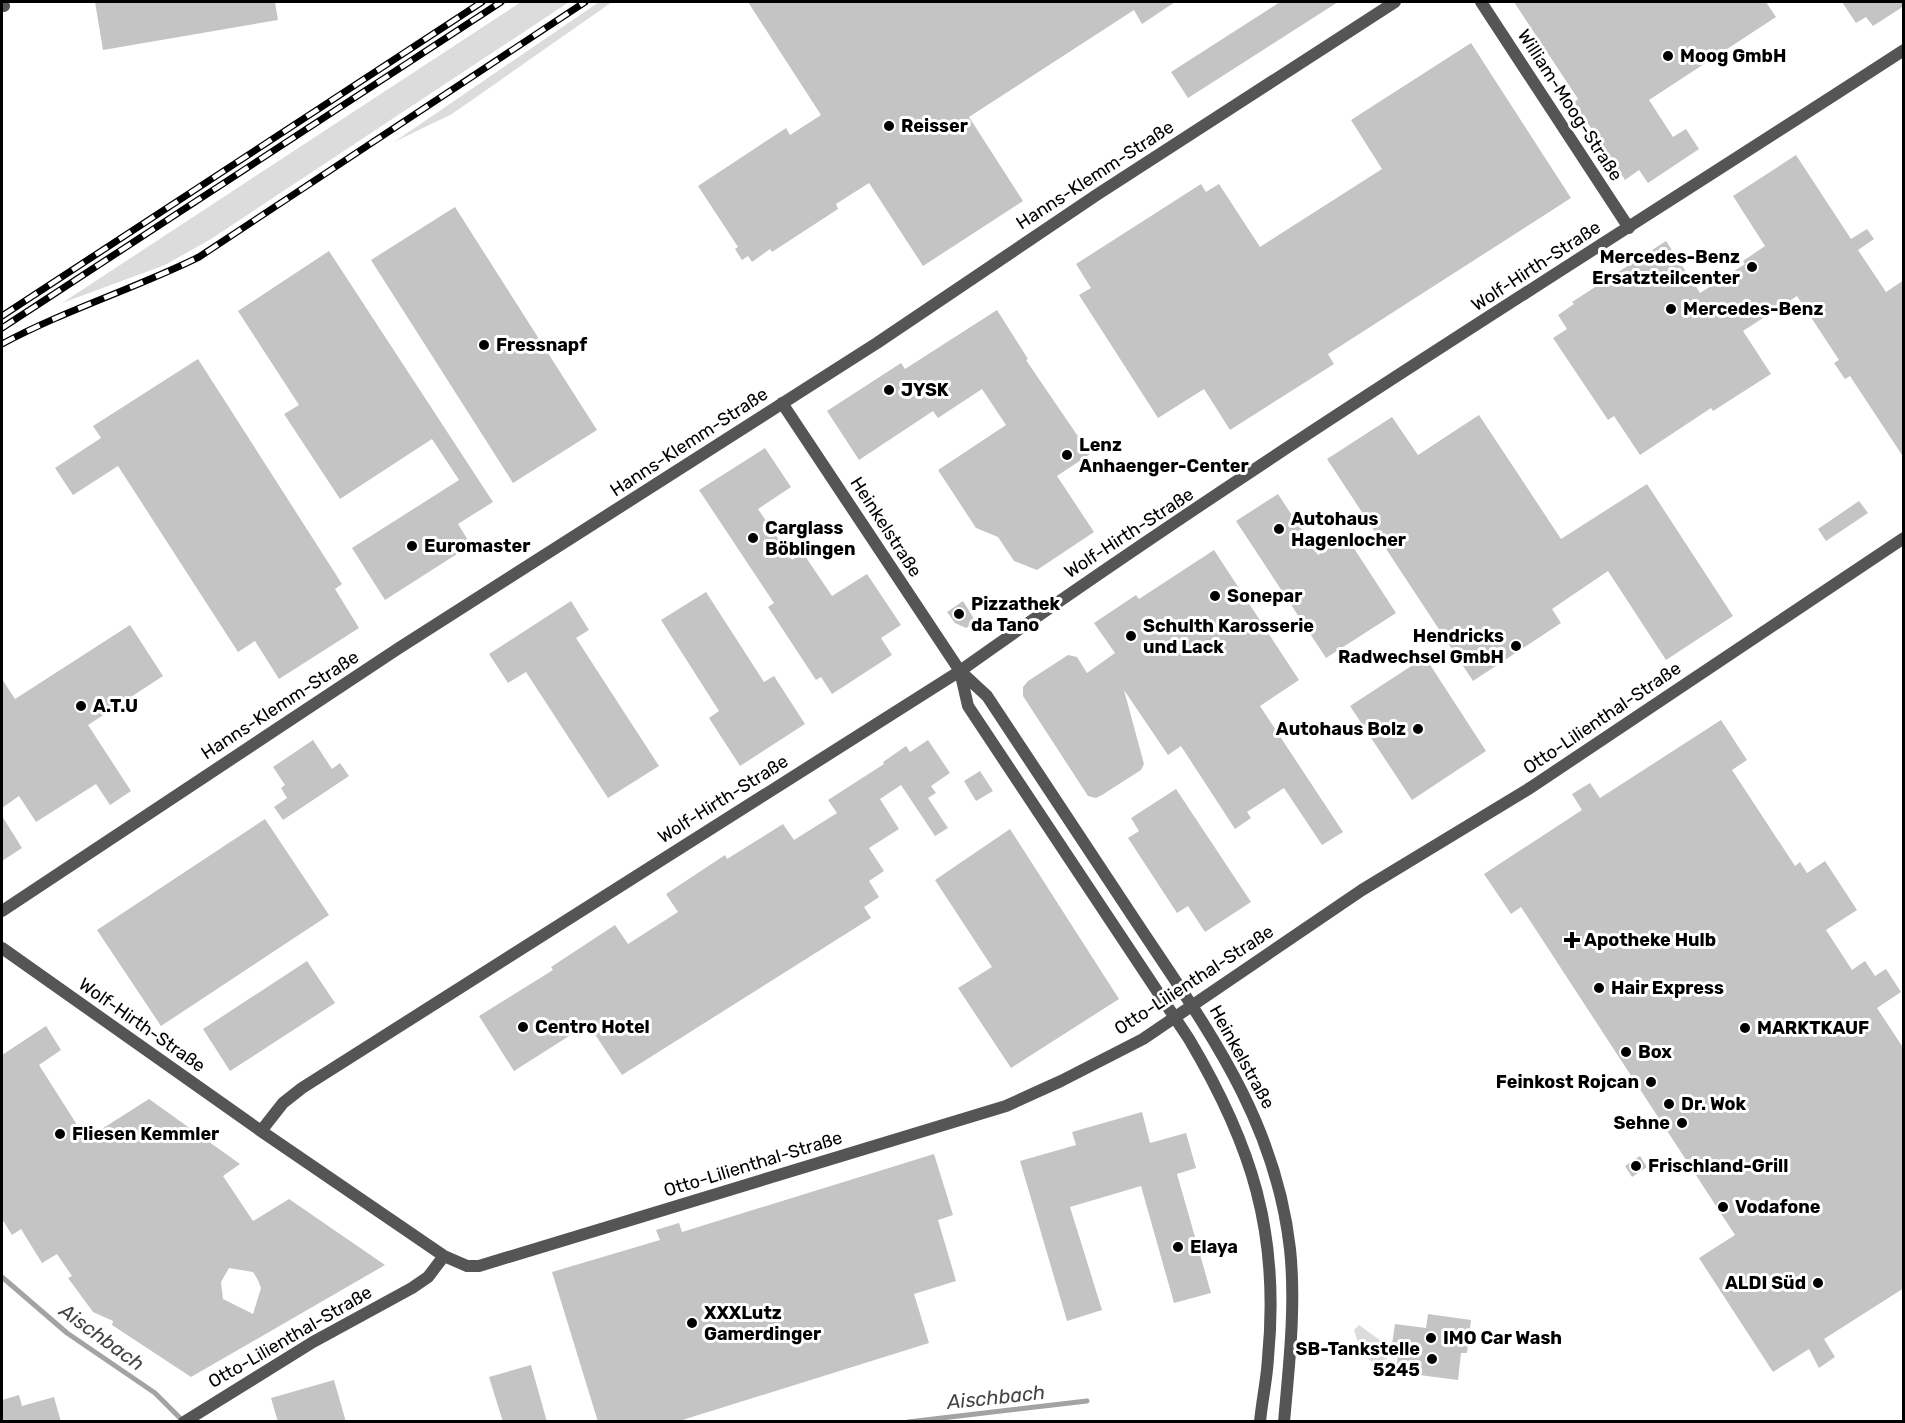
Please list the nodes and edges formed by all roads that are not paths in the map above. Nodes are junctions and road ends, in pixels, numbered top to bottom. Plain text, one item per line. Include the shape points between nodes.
1 (1395, 2) edge
2 (1481, 2) edge
3 (1904, 50) edge
4 (1629, 228) junction
5 (782, 403) junction
6 (1904, 538) edge
7 (960, 671) junction
8 (2, 911) edge
9 (2, 948) edge
10 (1192, 1004) junction
11 (1173, 1017) junction
12 (261, 1131) junction
13 (444, 1256) junction
14 (184, 1422) edge
15 (1260, 1422) edge
16 (1284, 1422) edge

1 - 5 street, Hanns-Klemm-Straße
2 - 4 street, William-Moog-Straße
3 - 4 street, Wolf-Hirth-Straße
4 - 7 street, Wolf-Hirth-Straße via 1098,575
5 - 7 street, Heinkelstraße
5 - 8 street, Hanns-Klemm-Straße via 399,648
6 - 10 street, Otto-Lilienthal-Straße via 1540,782 1362,890
7 - 10 street, Heinkelstraße via 987,696
7 - 11 street, Heinkelstraße via 968,706
7 - 12 street, Wolf-Hirth-Straße via 303,1088 283,1103
9 - 12 street, Wolf-Hirth-Straße
10 - 11 street, Otto-Lilienthal-Straße
10 - 16 street, Heinkelstraße via 1236,1076 1260,1128 1283,1211 1292,1289
11 - 13 street, Otto-Lilienthal-Straße via 1143,1039 1006,1106 479,1266 467,1266
11 - 15 street, Heinkelstraße via 1217,1086 1240,1136 1263,1214 1270,1288 1269,1357
12 - 13 street, Wolf-Hirth-Straße
13 - 14 street, Otto-Lilienthal-Straße via 428,1277 412,1288 314,1342

